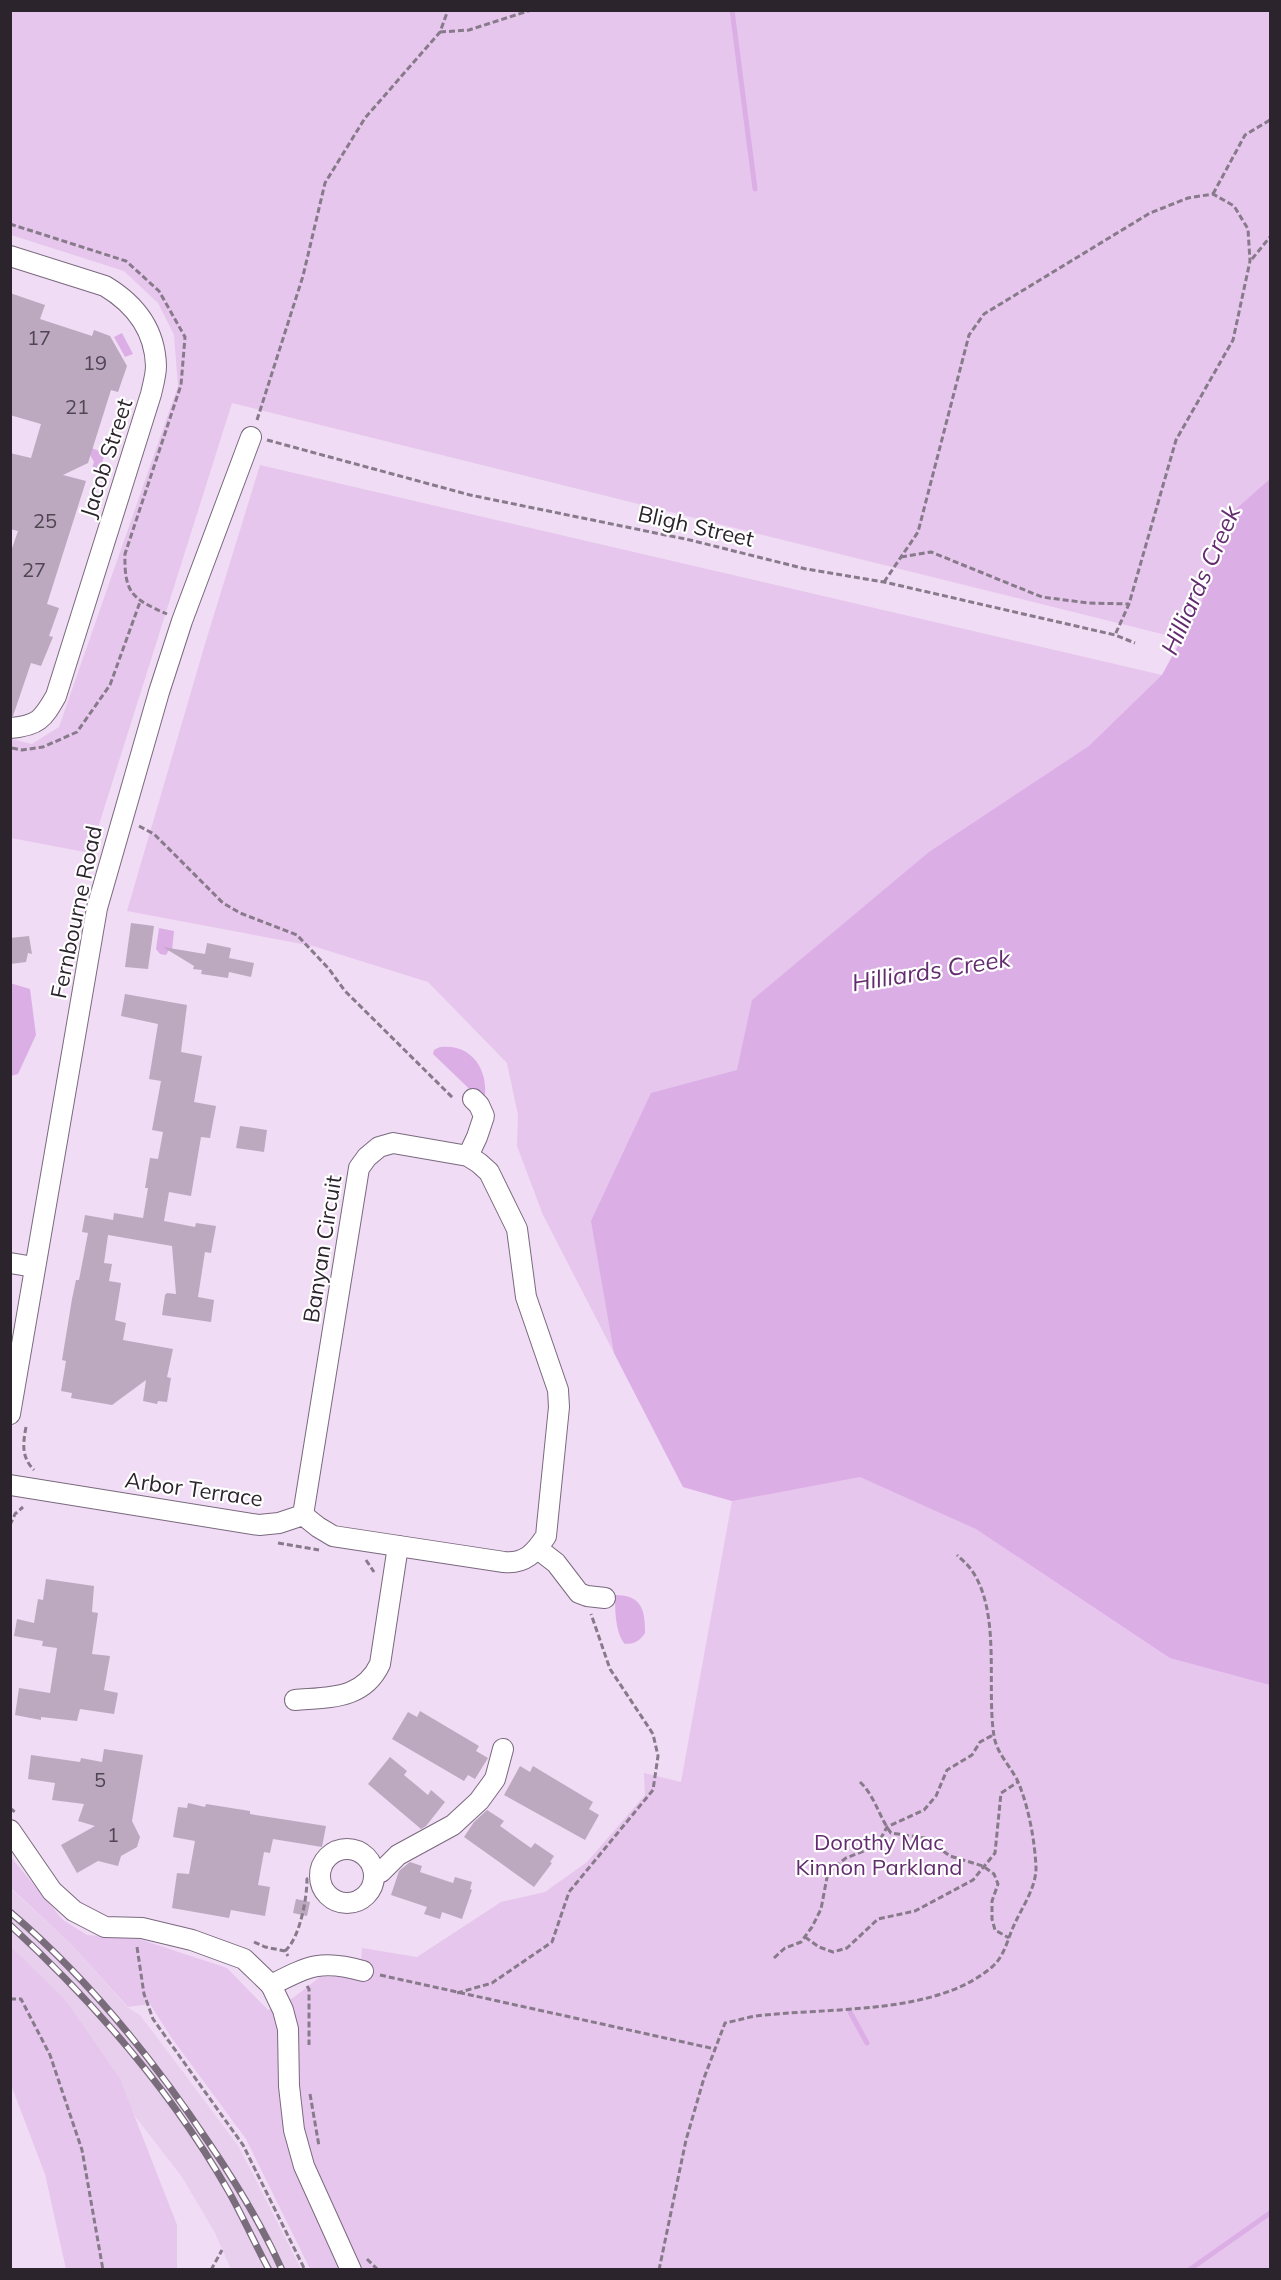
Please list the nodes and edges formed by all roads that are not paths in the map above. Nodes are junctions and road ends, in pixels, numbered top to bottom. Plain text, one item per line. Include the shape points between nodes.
1 (10, 256) edge
2 (251, 437) road end
3 (10, 728) edge
4 (473, 1099) dead end
5 (468, 1155) junction
6 (10, 1263) edge
7 (34, 1267) junction
8 (10, 1414) edge
9 (10, 1485) edge
10 (303, 1515) junction
11 (398, 1546) junction
12 (538, 1549) junction
13 (605, 1598) dead end
14 (295, 1700) dead end
15 (503, 1749) dead end
16 (16, 1823) edge
17 (374, 1871) junction
18 (363, 1971) road end
19 (271, 1985) junction
20 (358, 2263) edge

1 - 3 street, Jacob Street via 116,292 132,306 152,338 156,368 56,696 44,717 28,727
2 - 7 street, Fernbourne Road via 182,621 97,908
4 - 5 street via 484,1116
5 - 10 street, Banyan Circuit via 393,1143 379,1147 359,1168
5 - 12 street via 489,1172 517,1229 526,1297 558,1390 546,1536
6 - 7 street
7 - 8 street, Fernbourne Road
9 - 10 street, Arbor Terrace via 259,1525
10 - 11 street via 333,1536
11 - 12 street via 510,1563 529,1558
11 - 14 street via 380,1664 374,1677 360,1689 339,1697
12 - 13 street via 556,1563 579,1593
15 - 17 street via 495,1779 479,1801 453,1825 398,1855 381,1872
16 - 19 street via 52,1891 74,1911 105,1927 134,1927 192,1940 244,1959
17 - 17 street via 365,1856 344,1844 325,1860 320,1876 325,1892 348,1903 371,1890
18 - 19 street via 340,1965 309,1967
19 - 20 street via 288,2029 289,2086 294,2130 302,2157 324,2211

